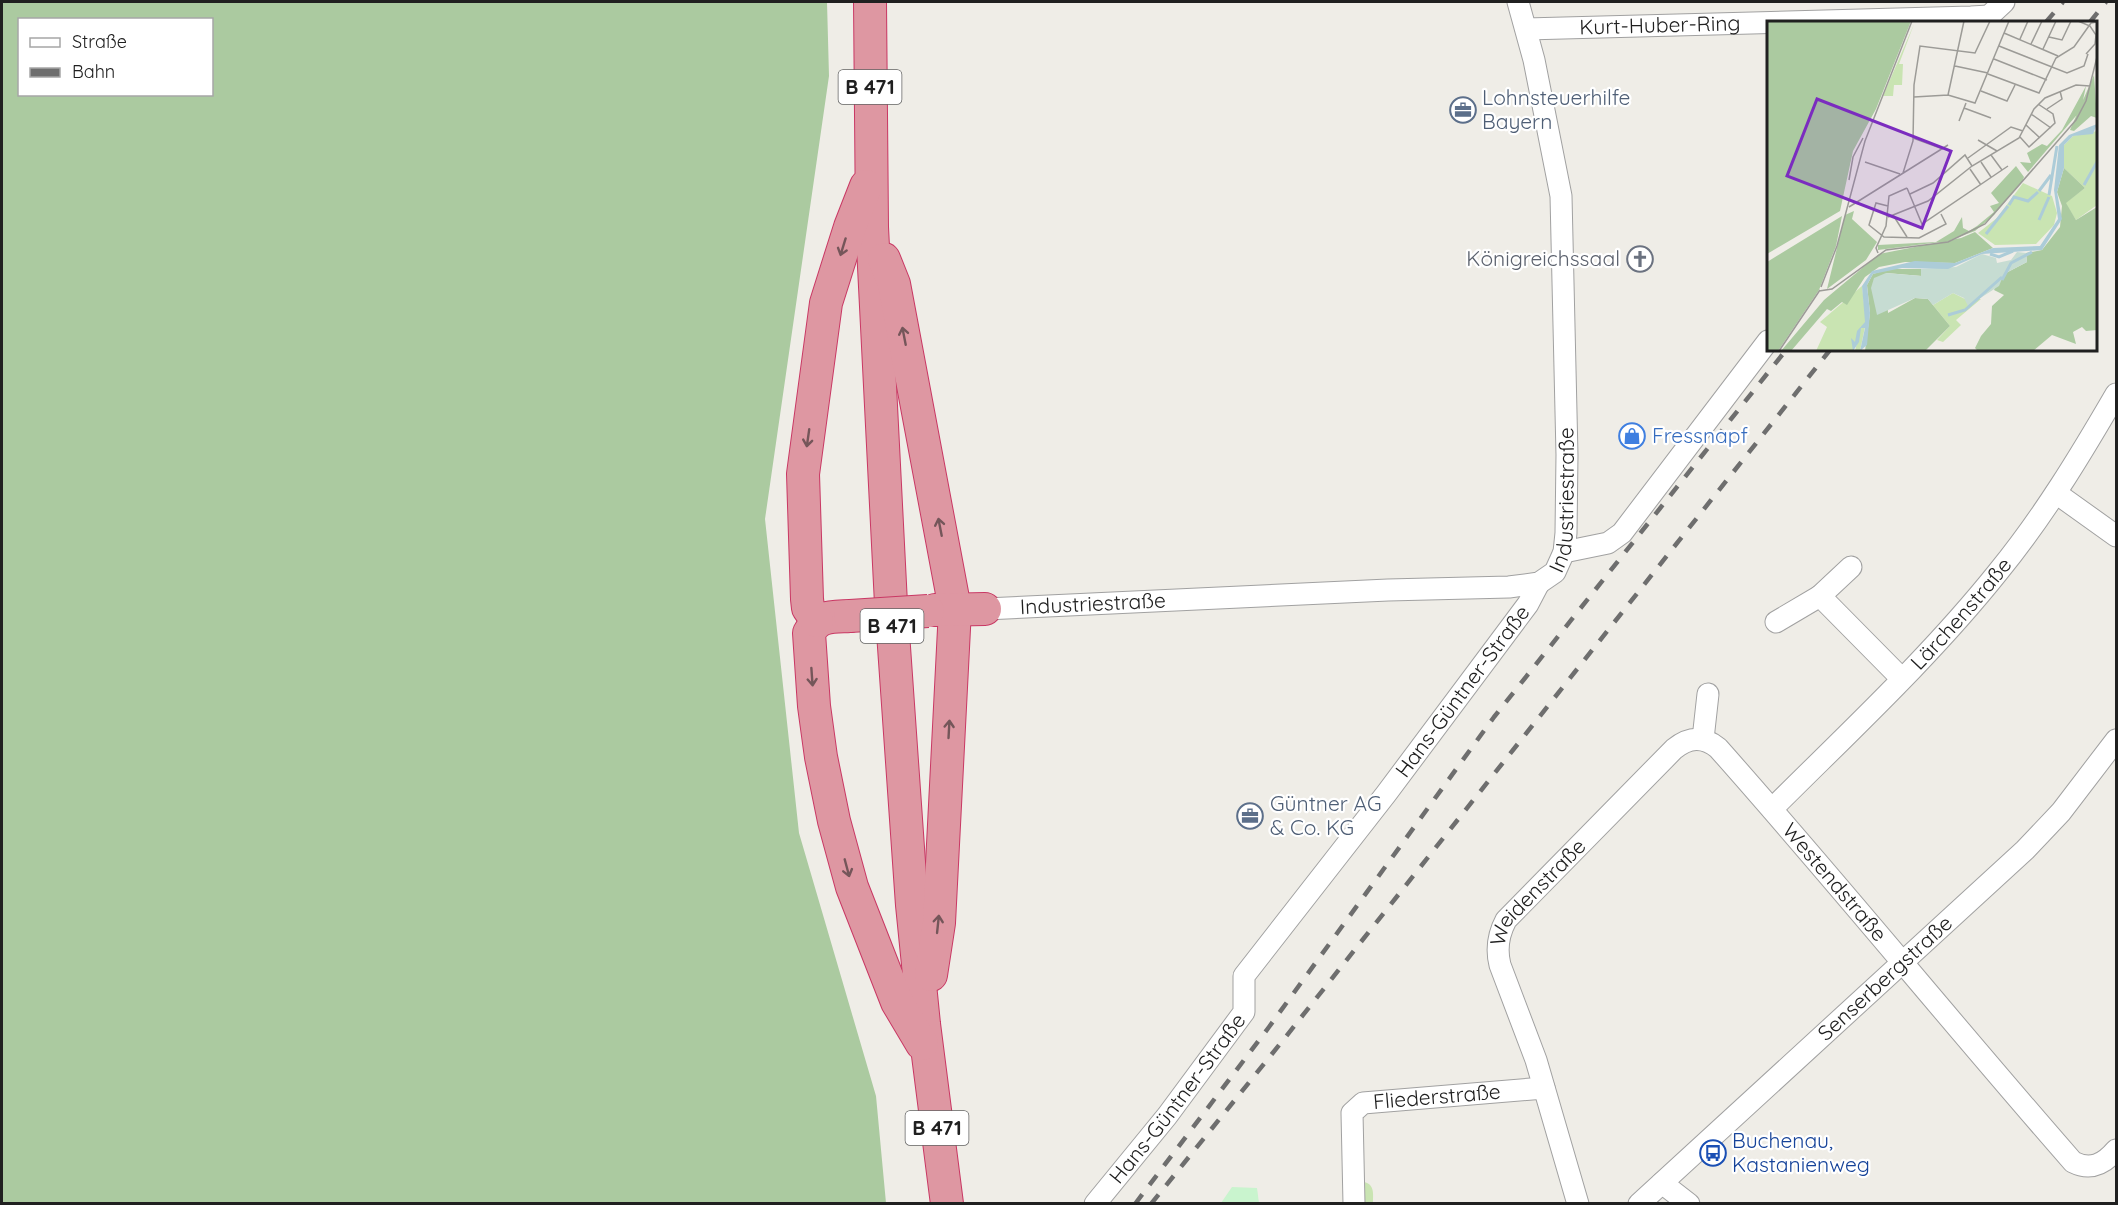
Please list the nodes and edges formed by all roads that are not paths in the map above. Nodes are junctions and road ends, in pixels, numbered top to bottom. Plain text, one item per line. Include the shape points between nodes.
1 (870, 2) edge
2 (1518, 2) edge
3 (2004, 2) edge
4 (1989, 19) edge
5 (1896, 21) edge
6 (1767, 24) edge
7 (1526, 29) junction
8 (871, 173) junction
9 (872, 227) junction
10 (1767, 342) edge
11 (2116, 394) edge
12 (2056, 493) junction
13 (2116, 537) edge
14 (1564, 552) junction
15 (1851, 567) dead end
16 (1539, 583) junction
17 (1820, 596) junction
18 (956, 610) junction
19 (817, 621) junction
20 (1776, 622) dead end
21 (1901, 678) junction
22 (1708, 694) dead end
23 (1703, 739) junction
24 (2116, 740) edge
25 (1772, 809) junction
26 (1904, 963) junction
27 (926, 1038) junction
28 (1544, 1088) junction
29 (2116, 1150) edge
30 (1662, 1183) junction
31 (947, 1203) edge
32 (1095, 1203) edge
33 (1354, 1203) edge
34 (1578, 1203) edge
35 (1639, 1203) edge
36 (1689, 1203) edge

1 - 8 highway, B 471
2 - 7 street, Industriestraße
3 - 4 street, Kurt-Huber-Ring
4 - 5 street, Kurt-Huber-Ring
6 - 7 street, Kurt-Huber-Ring
7 - 14 street, Industriestraße via 1561,196
8 - 9 highway, B 471
8 -> 19 highway via 826,303 803,474 807,599
18 -> 9 highway via 894,284
9 - 27 highway, B 471 via 891,604 912,905
10 - 14 street via 1622,533 1608,543
11 - 12 street, Lärchenstraße
12 - 13 street
12 - 21 street, Lärchenstraße via 1999,572
14 - 16 street, Industriestraße via 1555,572
15 - 17 street
16 - 18 street, Industriestraße
16 - 32 street, Hans-Güntner-Straße via 1528,604 1386,794 1244,976 1244,1012 1167,1116
17 - 20 street
17 - 21 street
18 - 19 highway, bridge
27 -> 18 highway via 939,922
19 -> 27 highway via 809,633 814,706 834,821 852,887 897,1002
21 - 25 street, Lärchenstraße
22 - 23 street
23 - 25 street, Westendstraße via 1718,748
23 - 28 street, Weidenstraße via 1688,740 1674,748 1500,930 1500,965
24 - 26 street, Senserbergstraße via 2061,812 2025,850
25 - 26 street, Westendstraße
26 - 29 street, Westendstraße via 2073,1162 2089,1167 2103,1162
26 - 30 street, Senserbergstraße
27 - 31 highway, B 471
28 - 33 street, Fliederstraße via 1363,1103 1352,1113
28 - 34 street, Weidenstraße
30 - 35 street, Senserbergstraße
30 - 36 street

